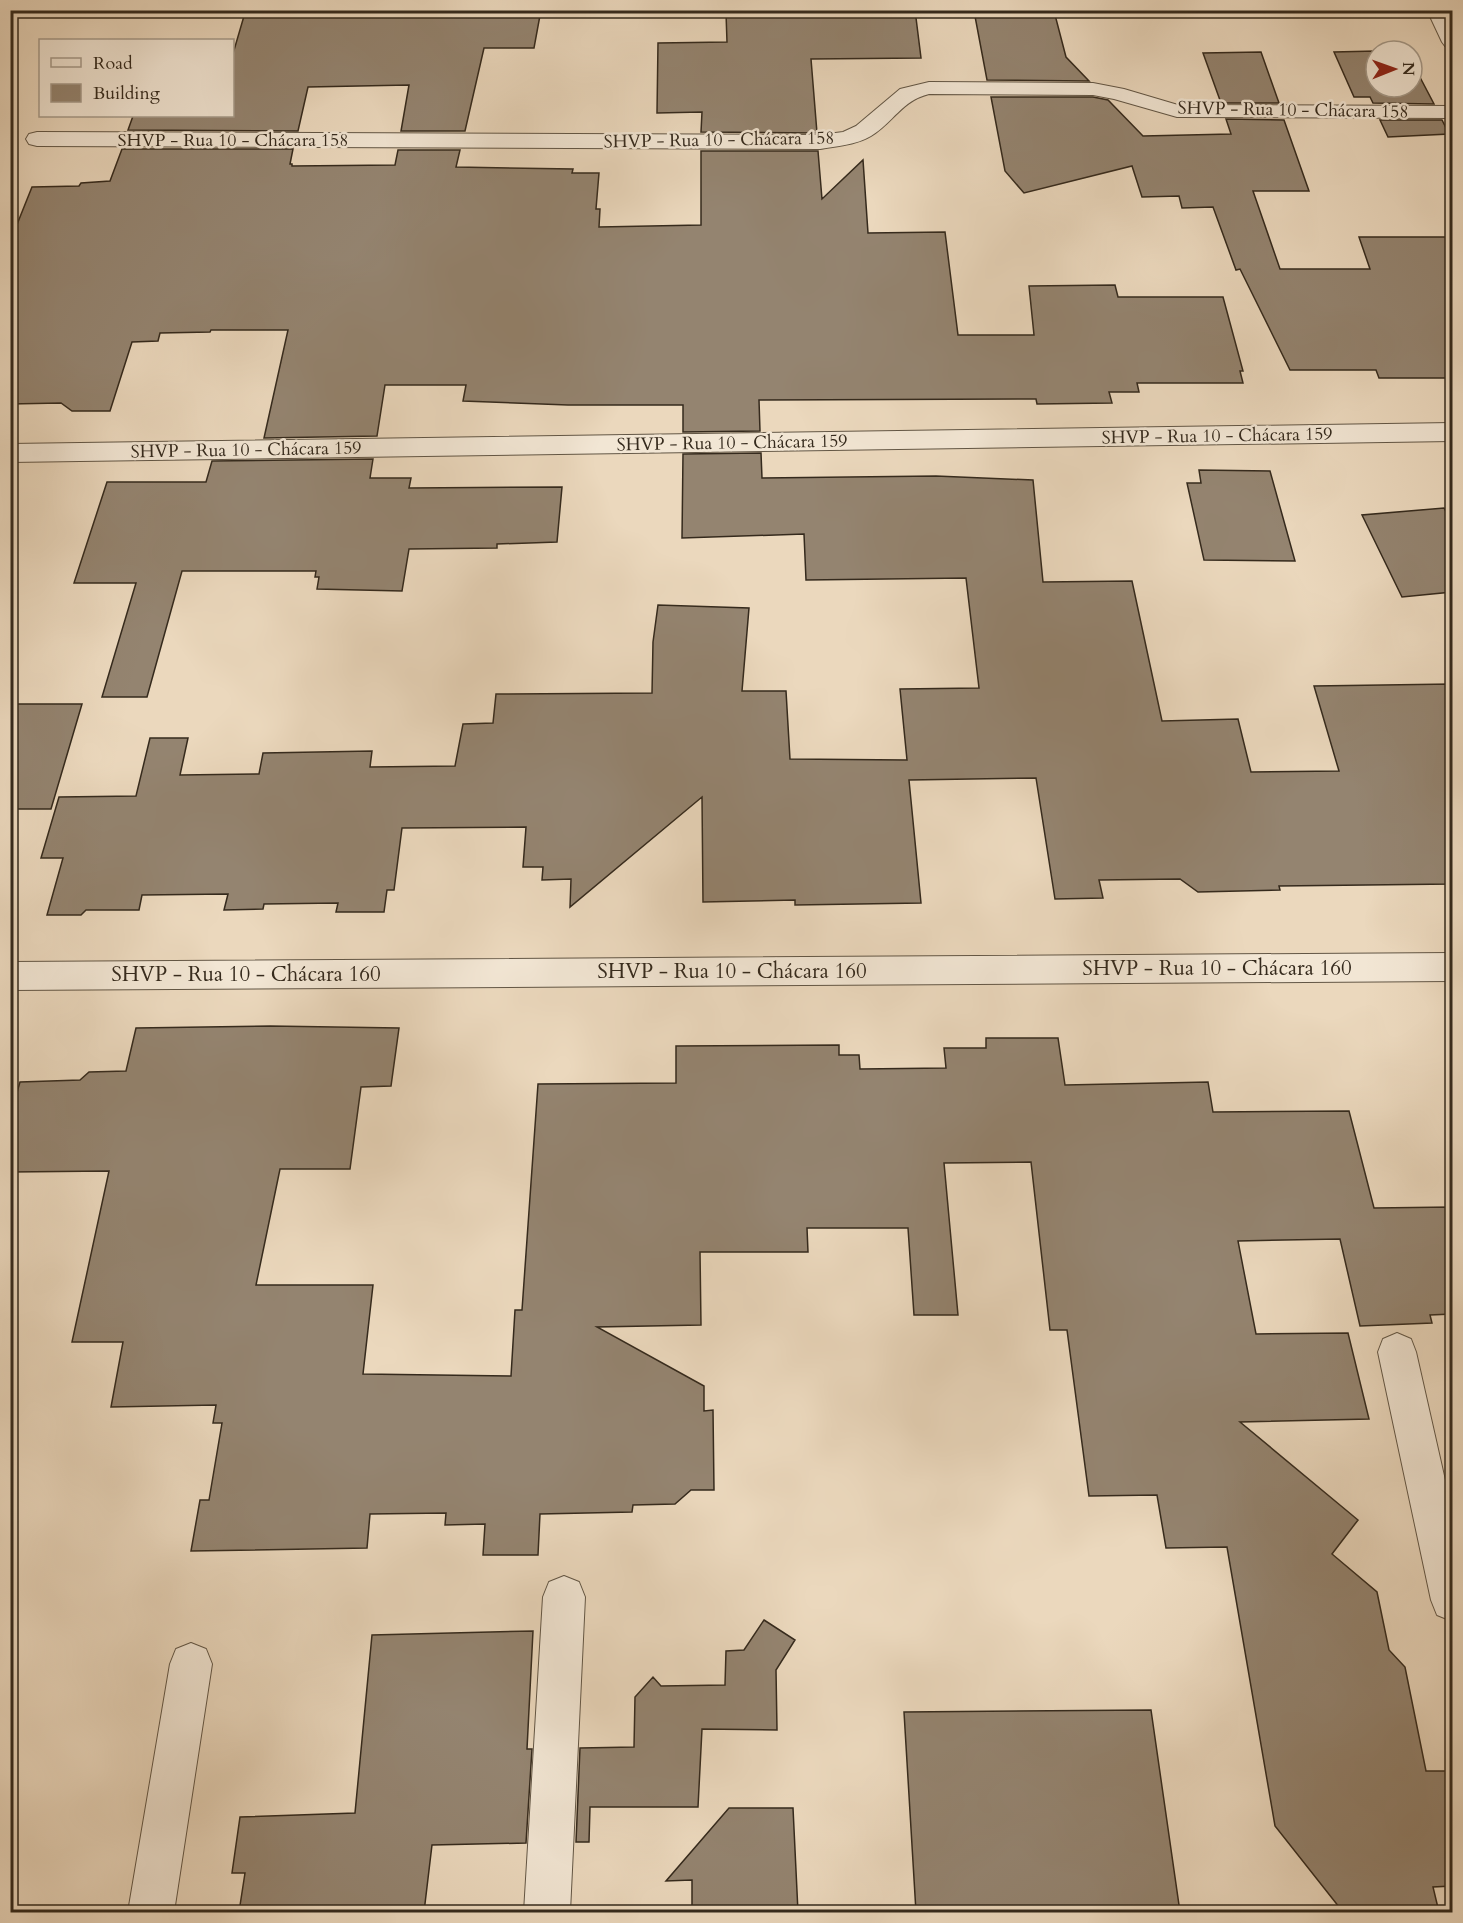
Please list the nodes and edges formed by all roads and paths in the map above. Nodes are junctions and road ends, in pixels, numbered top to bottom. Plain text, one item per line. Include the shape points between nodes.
1 (1437, 10) edge
2 (1452, 42) edge
3 (1452, 112) edge
4 (37, 140) dead end
5 (1452, 432) edge
6 (10, 453) edge
7 (1452, 967) edge
8 (10, 976) edge
9 (1397, 1352) dead end
10 (564, 1597) dead end
11 (1452, 1599) edge
12 (191, 1664) dead end
13 (152, 1912) edge
14 (547, 1912) edge

1 - 2 street
3 - 4 street, SHVP - Rua 10 - Chácara 158 via 1177,111 1093,89 929,88 907,93 864,131 820,142
5 - 6 street, SHVP - Rua 10 - Chácara 159
7 - 8 street, SHVP - Rua 10 - Chácara 160
9 - 11 street
10 - 14 street
12 - 13 street

